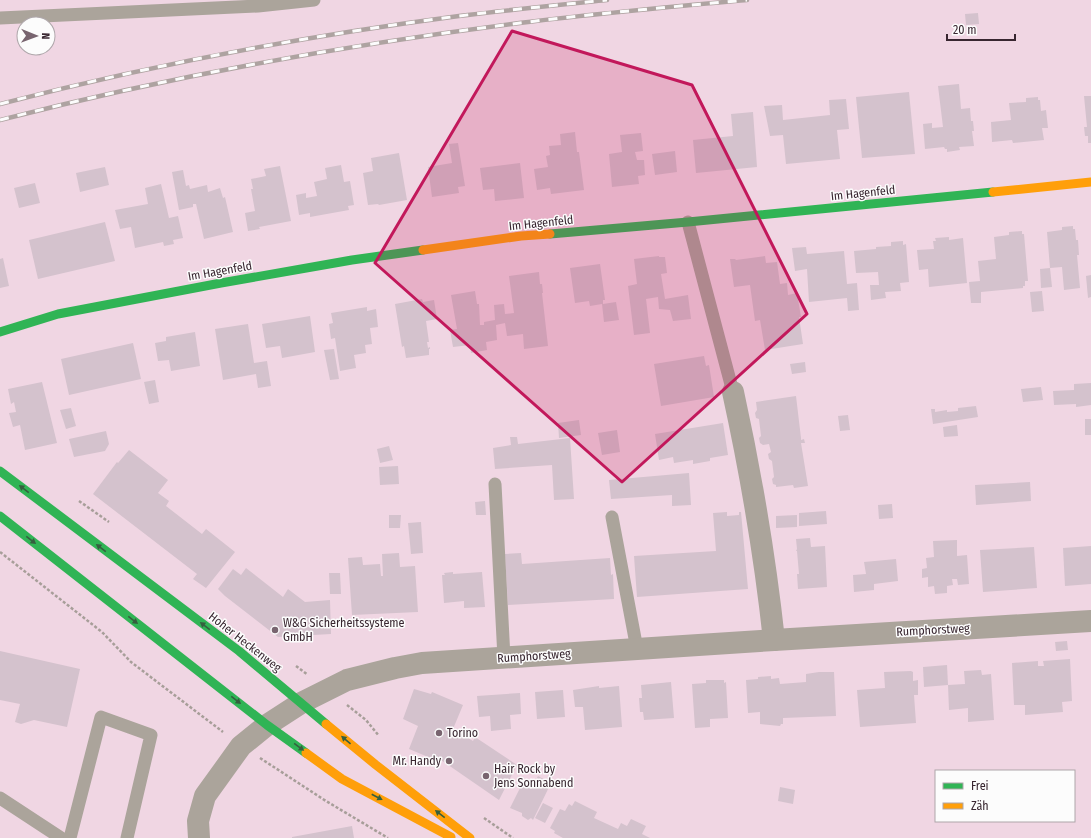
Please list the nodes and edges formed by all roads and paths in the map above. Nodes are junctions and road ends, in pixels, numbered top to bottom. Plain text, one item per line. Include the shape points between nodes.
1 (314, 0) edge
2 (260, 3) edge
3 (0, 18) edge
4 (1091, 182) edge
5 (688, 222) junction
6 (0, 332) edge
7 (733, 392) joint
8 (0, 471) edge
9 (494, 484) dead end
10 (0, 516) edge
11 (612, 517) dead end
12 (0, 552) edge
13 (1091, 621) edge
14 (774, 640) junction
15 (637, 649) junction
16 (504, 658) junction
17 (301, 703) junction
18 (267, 725) junction
19 (241, 746) junction
20 (0, 798) edge
21 (61, 838) edge
22 (70, 838) edge
23 (127, 838) edge
24 (199, 838) edge
25 (388, 838) edge
26 (454, 838) edge
27 (470, 838) edge

1 - 2 lane
2 - 3 lane
4 - 5 street, Im Hagenfeld
5 - 6 street, Im Hagenfeld via 522,236 352,260 111,303 58,314
5 - 7 lane
7 - 14 street via 767,576
17 -> 8 street, Hoher Heckenweg via 239,651
9 - 16 lane
10 -> 18 street
11 - 15 lane
12 - 19 path via 102,632 131,662
13 - 14 street, Rumphorstweg
14 - 15 street, Rumphorstweg
15 - 16 street, Rumphorstweg
16 - 17 street, Rumphorstweg via 422,663 395,668 347,680
17 - 18 street, Rumphorstweg
27 -> 17 street, Hoher Heckenweg
18 - 19 street, Rumphorstweg
18 -> 26 street via 342,779
19 - 24 street, Rumphorstweg via 205,796 198,822
19 - 25 path
20 - 21 lane
22 - 23 lane via 101,718 151,735

